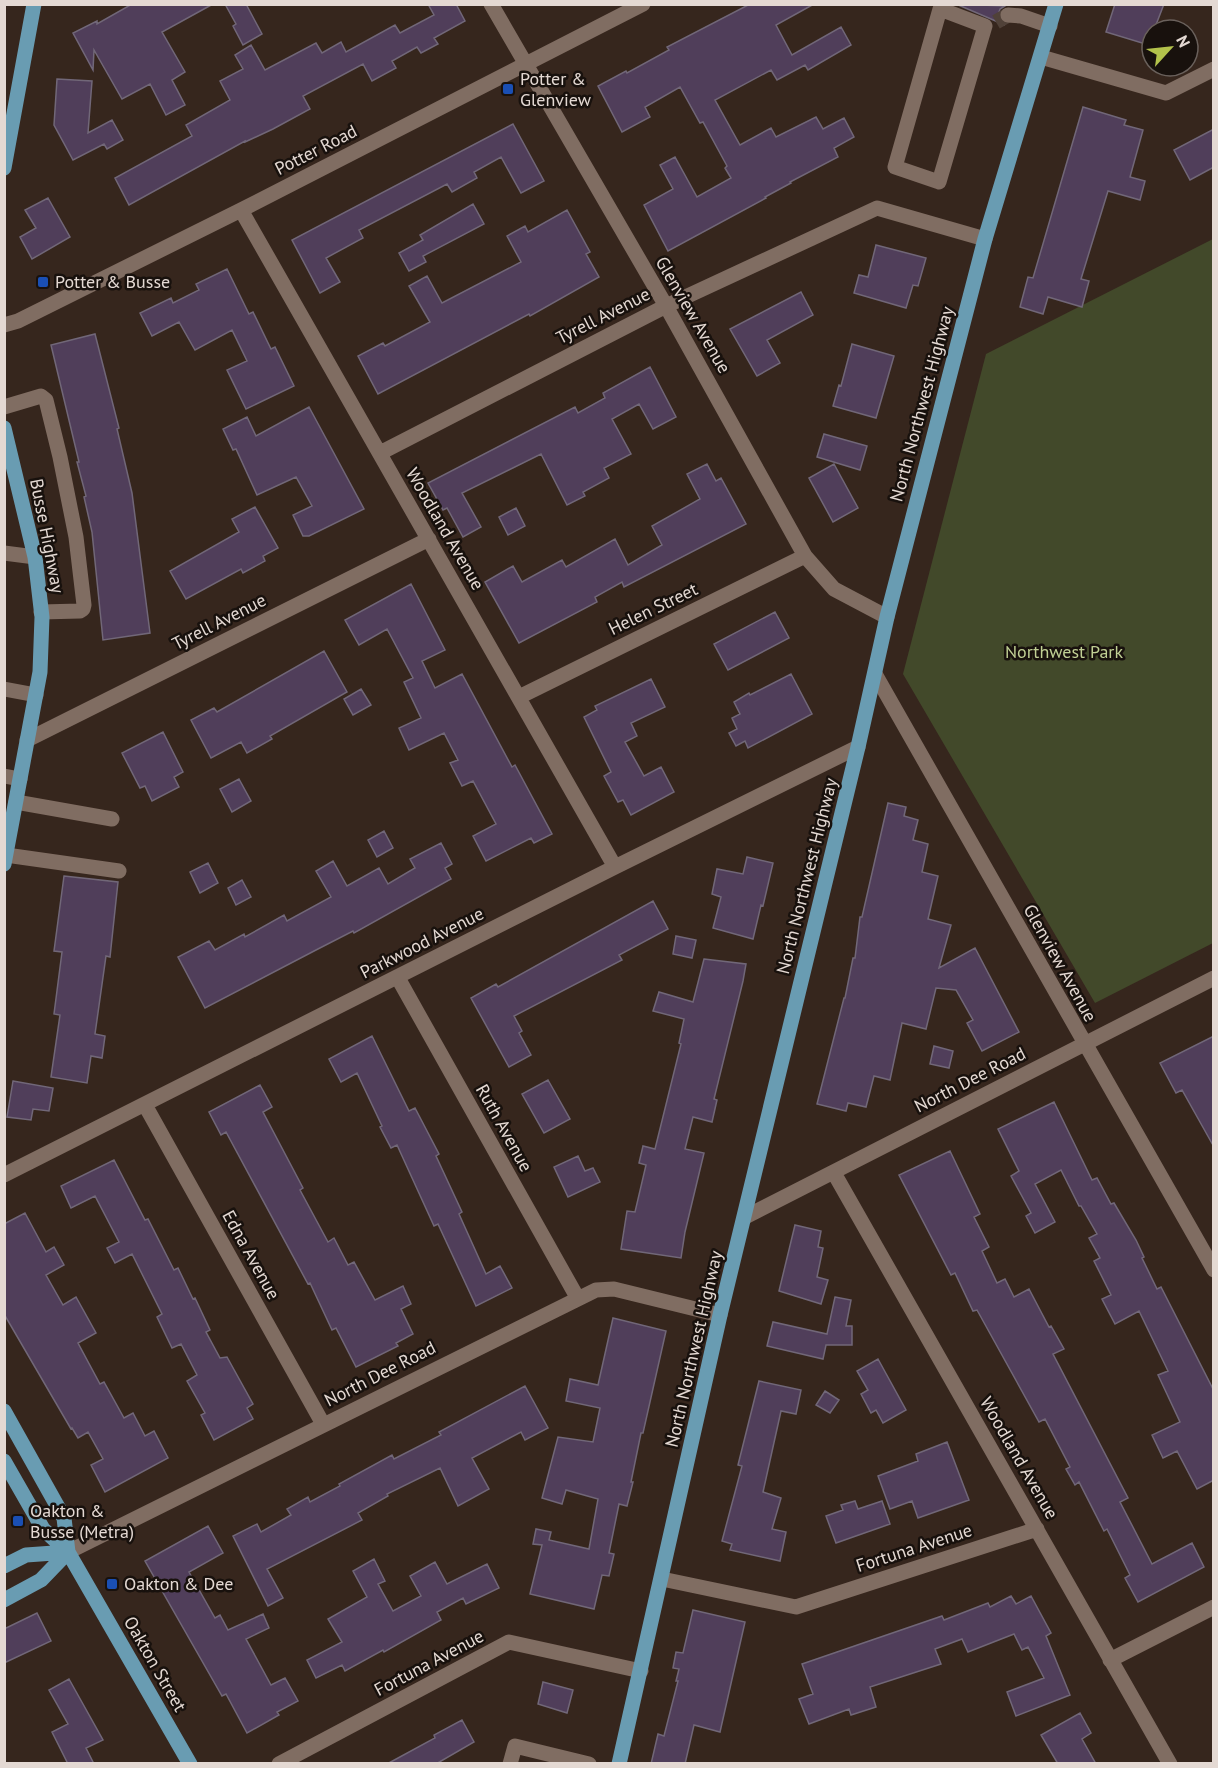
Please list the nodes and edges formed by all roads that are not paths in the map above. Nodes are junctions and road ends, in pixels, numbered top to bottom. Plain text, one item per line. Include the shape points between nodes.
1 (34, 4) edge
2 (491, 4) edge
3 (643, 4) edge
4 (1056, 4) edge
5 (996, 21) junction
6 (1050, 26) junction
7 (1041, 57) junction
8 (525, 64) junction
9 (1214, 69) edge
10 (4, 168) edge
11 (241, 210) junction
12 (985, 239) junction
13 (666, 306) junction
14 (4, 325) edge
15 (4, 407) edge
16 (4, 428) edge
17 (380, 453) junction
18 (429, 539) junction
19 (4, 553) edge
20 (805, 556) junction
21 (35, 557) junction
22 (41, 612) junction
23 (887, 617) junction
24 (874, 674) junction
25 (4, 689) edge
26 (36, 695) junction
27 (519, 697) junction
28 (27, 740) junction
29 (858, 747) junction
30 (4, 776) edge
31 (20, 779) junction
32 (16, 802) junction
33 (112, 819) dead end
34 (5, 860) edge
35 (615, 867) junction
36 (119, 871) dead end
37 (398, 978) junction
38 (1214, 978) edge
39 (1083, 1043) junction
40 (145, 1105) junction
41 (834, 1173) junction
42 (4, 1175) edge
43 (745, 1217) junction
44 (1214, 1270) edge
45 (577, 1297) junction
46 (720, 1315) junction
47 (4, 1411) edge
48 (323, 1424) junction
49 (4, 1461) edge
50 (1037, 1529) junction
51 (68, 1552) junction
52 (4, 1566) edge
53 (662, 1579) junction
54 (4, 1600) edge
55 (1214, 1607) edge
56 (1110, 1660) junction
57 (640, 1671) junction
58 (555, 1760) edge
59 (190, 1764) edge
60 (279, 1764) edge
61 (510, 1764) edge
62 (589, 1764) edge
63 (619, 1764) edge
64 (1170, 1764) edge

1 - 10 main road
2 - 8 street, Glenview Avenue
3 - 8 street, Potter Road
4 - 6 main road, North Northwest Highway
5 - 5 street via 940,9 895,166 939,182
5 - 6 street via 1021,16
6 - 7 main road, North Northwest Highway
7 - 9 street via 1166,93
7 - 12 main road, North Northwest Highway
8 - 11 street, Potter Road
8 - 13 street, Glenview Avenue
11 - 14 street, Potter Road
11 - 17 street, Woodland Avenue
12 - 13 street, Tyrell Avenue via 877,208
12 - 23 main road, North Northwest Highway
13 - 17 street, Tyrell Avenue
13 - 20 street, Glenview Avenue
15 - 22 street via 41,396 46,400 76,537 83,609
16 - 21 main road, Busse Highway
17 - 18 street, Woodland Avenue
18 - 27 street, Woodland Avenue
18 - 28 street, Tyrell Avenue
19 - 21 street
20 - 23 street, Glenview Avenue via 834,589
20 - 27 street, Helen Street
21 - 22 main road, Busse Highway
22 - 26 main road, Busse Highway
23 - 24 main road, North Northwest Highway
24 - 29 main road, North Northwest Highway
24 - 39 street, Glenview Avenue
25 - 26 street
26 - 28 main road, Busse Highway
27 - 35 street, Woodland Avenue
28 - 31 main road, Busse Highway
29 - 35 street, Parkwood Avenue
29 - 43 main road, North Northwest Highway
30 - 31 street
31 - 32 main road, Busse Highway
32 - 33 street
32 - 34 main road, Busse Highway
34 - 36 street
35 - 37 street, Parkwood Avenue
37 - 40 street, Parkwood Avenue
37 - 45 street, Ruth Avenue
38 - 39 street, North Dee Road
39 - 41 street, North Dee Road
39 - 44 street, Glenview Avenue
40 - 42 street, Parkwood Avenue
40 - 48 street, Edna Avenue
41 - 43 street, North Dee Road
41 - 50 street, Woodland Avenue
43 - 46 main road, North Northwest Highway
45 - 46 street, North Dee Road via 614,1289
45 - 48 street, North Dee Road
46 - 53 main road, North Northwest Highway
47 - 51 main road, Oakton Street via 64,1518
48 - 51 street, North Dee Road
49 - 51 main road, Oakton Street via 42,1529
50 - 53 street, Fortuna Avenue via 796,1607
50 - 56 street, Woodland Avenue
51 - 52 main road, North Dee Road via 26,1555
51 - 54 main road, North Dee Road via 41,1581
51 - 59 main road, Oakton Street
53 - 57 main road, North Northwest Highway
55 - 56 street
56 - 64 street, Woodland Avenue
57 - 60 street, Fortuna Avenue via 509,1642
57 - 63 main road, North Northwest Highway
58 - 61 street via 515,1746
58 - 62 street

